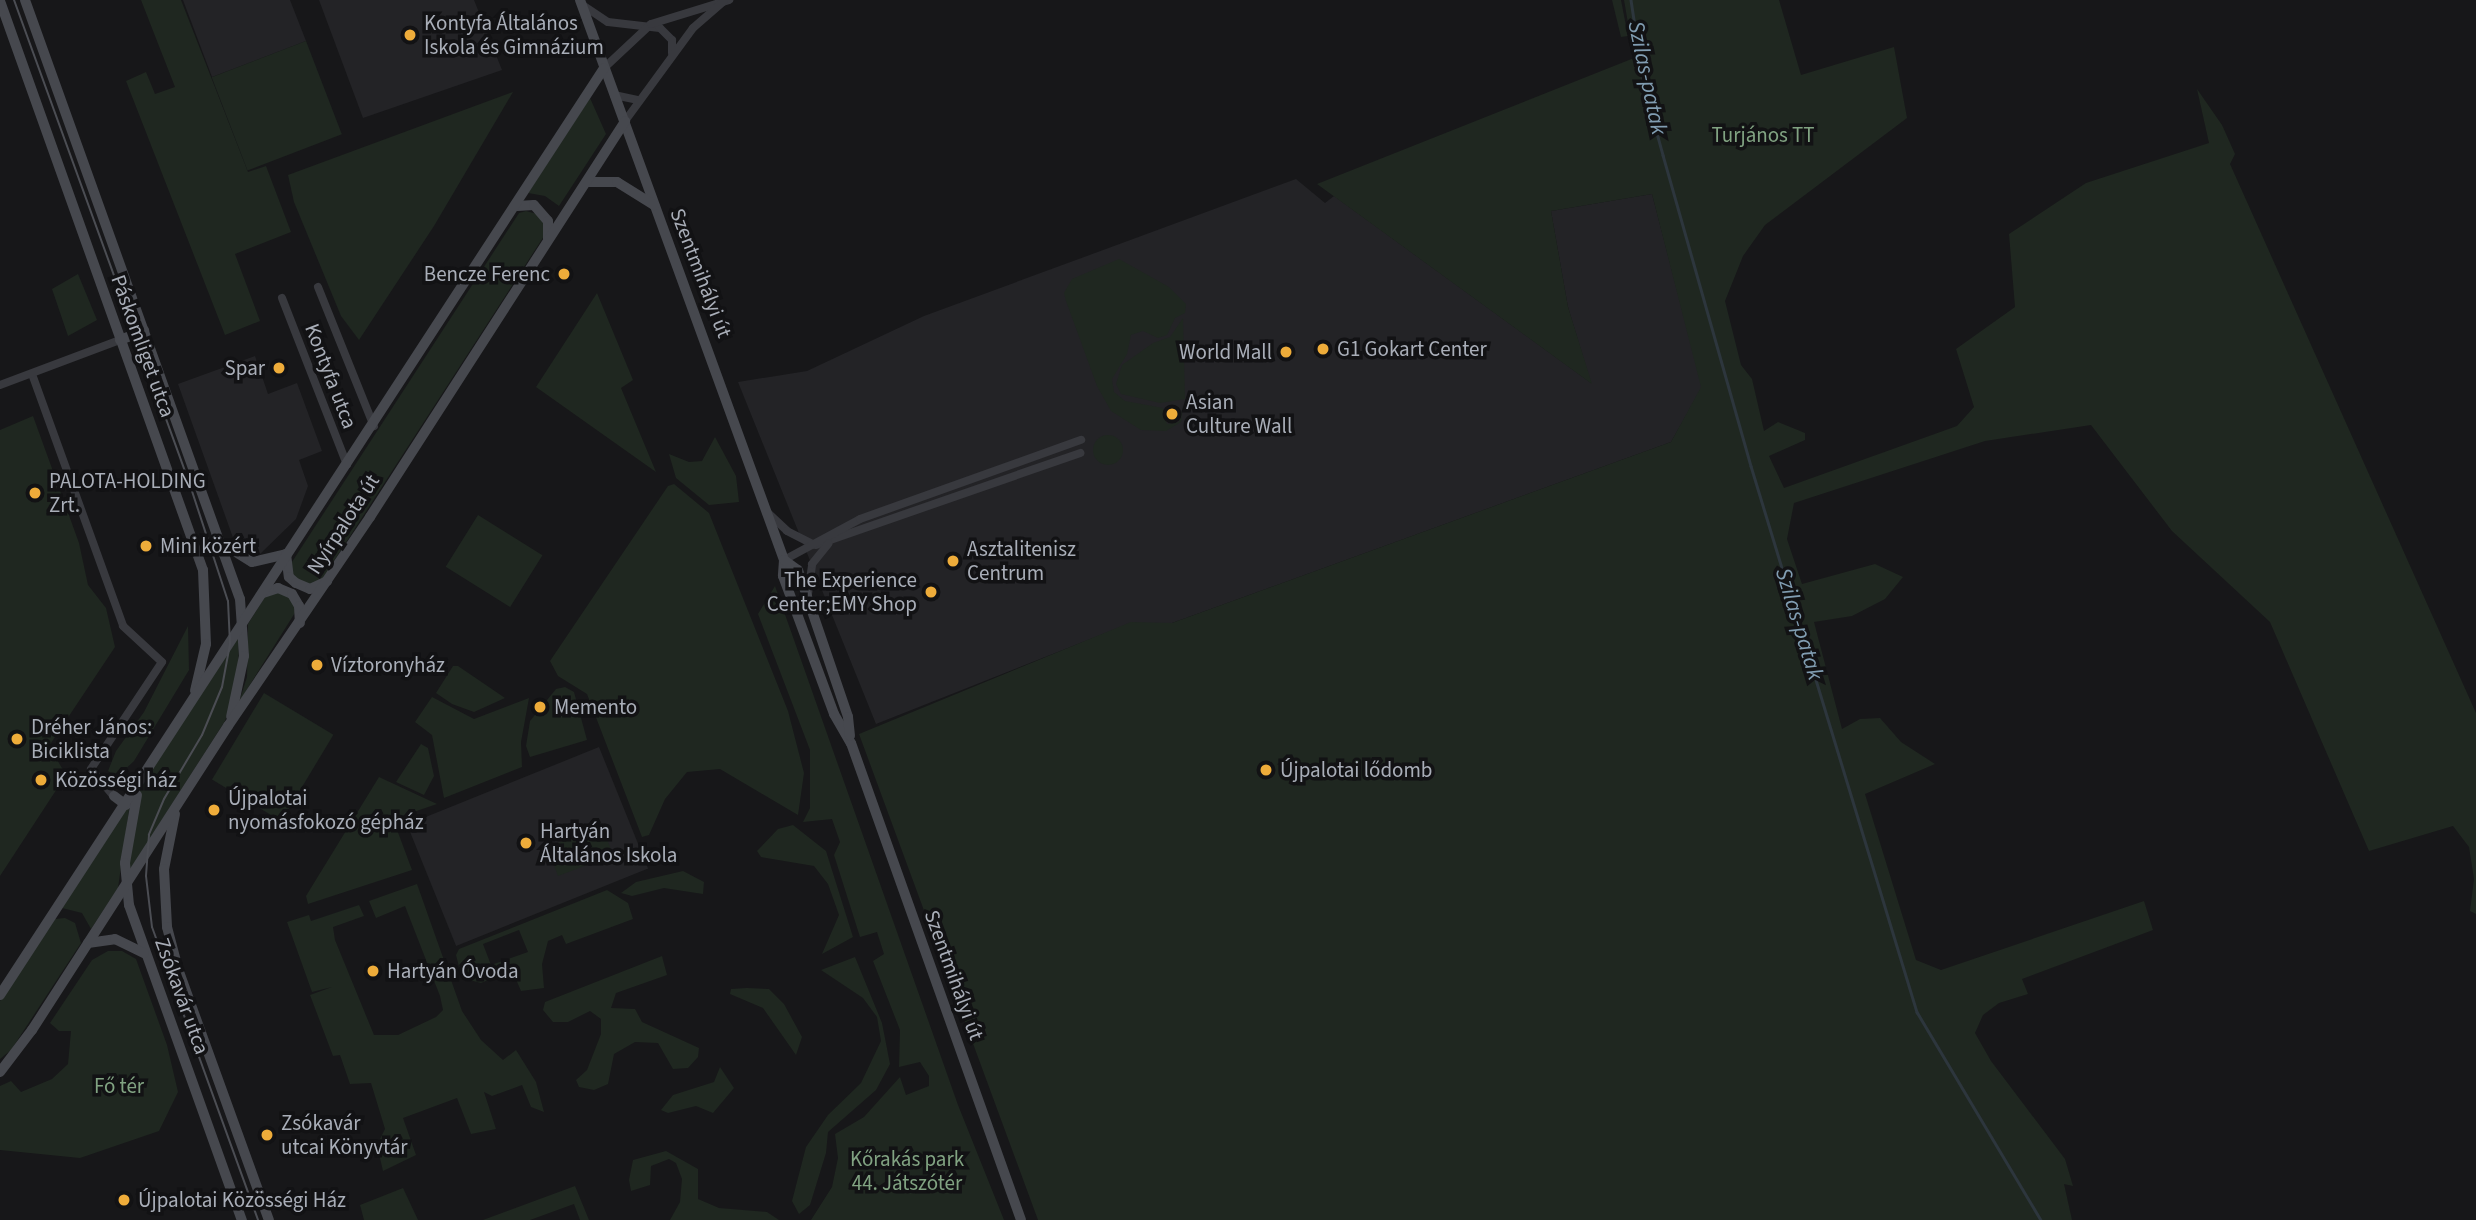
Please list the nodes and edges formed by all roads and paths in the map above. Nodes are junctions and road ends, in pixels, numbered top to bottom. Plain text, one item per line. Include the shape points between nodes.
1 (25, 0) edge
2 (0, 1) edge
3 (726, 1) edge
4 (580, 2) edge
5 (651, 24) junction
6 (671, 55) junction
7 (604, 68) junction
8 (614, 94) junction
9 (638, 100) junction
10 (625, 121) junction
11 (587, 182) junction
12 (654, 205) junction
13 (517, 206) junction
14 (547, 246) junction
15 (318, 287) dead end
16 (282, 298) dead end
17 (144, 331) junction
18 (120, 340) junction
19 (32, 373) junction
20 (0, 385) edge
21 (374, 426) junction
22 (1081, 440) dead end
23 (1080, 453) dead end
24 (348, 466) junction
25 (768, 513) junction
26 (830, 542) junction
27 (223, 544) junction
28 (814, 545) junction
29 (286, 554) junction
30 (784, 559) junction
31 (328, 581) junction
32 (263, 593) junction
33 (808, 598) junction
34 (244, 622) junction
35 (300, 623) junction
36 (187, 710) junction
37 (228, 726) junction
38 (851, 743) junction
39 (142, 779) junction
40 (114, 796) joint
41 (177, 804) junction
42 (126, 805) junction
43 (125, 887) junction
44 (88, 943) junction
45 (145, 953) junction
46 (0, 995) edge
47 (0, 1072) edge
48 (242, 1220) edge
49 (269, 1220) edge
50 (1020, 1220) edge

1 - 17 main road, Páskomliget utca
2 - 18 main road, Páskomliget utca
3 - 5 street, Nyírpalota út
3 - 6 street, Nyírpalota út via 704,16
4 - 5 street via 608,22
4 - 7 main road, Szentmihályi út
5 - 6 street via 672,40
5 - 7 street, Nyírpalota út
6 - 9 street, Nyírpalota út
7 - 8 main road, Szentmihályi út
7 - 13 main road, Nyírpalota út
8 - 9 street
8 - 10 main road, Szentmihályi út
9 - 10 street, Nyírpalota út
10 - 11 main road, Nyírpalota út
10 - 12 main road, Szentmihályi út
11 - 12 main road via 617,181
11 - 14 main road, Nyírpalota út
12 - 25 main road, Szentmihályi út
13 - 14 main road via 534,205 548,221
13 - 21 main road, Nyírpalota út
14 - 31 main road, Nyírpalota út
15 - 21 street, Kontyfa utca
16 - 24 street, Kontyfa utca
17 - 18 main road
17 - 27 main road, Páskomliget utca
18 - 19 street
18 - 36 main road, Páskomliget utca via 206,585 206,644
19 - 20 street
19 - 40 street via 123,626 162,662 91,769
21 - 24 main road, Nyírpalota út
22 - 28 street via 860,519 831,531
23 - 26 street
24 - 29 main road, Nyírpalota út
25 - 28 street via 787,531
25 - 30 main road, Szentmihályi út
26 - 28 street
26 - 33 street via 812,564
27 - 29 main road via 251,562
27 - 34 main road, Páskomliget utca
28 - 30 street
29 - 31 main road via 289,577 296,583 310,589
29 - 32 main road, Nyírpalota út
30 - 33 main road, Szentmihályi út via 799,570
30 - 38 main road, Szentmihályi út via 783,576 834,714
31 - 35 main road, Nyírpalota út
32 - 34 main road, Nyírpalota út
32 - 35 main road via 278,589 292,594 299,606
33 - 38 main road, Szentmihályi út via 848,717
34 - 36 main road, Nyírpalota út
34 - 37 main road, Páskomliget utca via 242,677
35 - 37 main road, Nyírpalota út
36 - 39 main road, Nyírpalota út
37 - 41 main road, Nyírpalota út
38 - 50 main road, Szentmihályi út
39 - 42 main road, Nyírpalota út
39 - 43 main road, Zsókavár utca via 128,832
40 - 42 main road
41 - 43 main road, Nyírpalota út
41 - 49 main road, Zsókavár utca via 164,869 167,927
42 - 46 main road, Nyírpalota út
43 - 44 main road, Nyírpalota út
43 - 45 main road, Zsókavár utca
44 - 45 main road via 115,939
44 - 47 main road, Nyírpalota út
45 - 48 main road, Zsókavár utca

